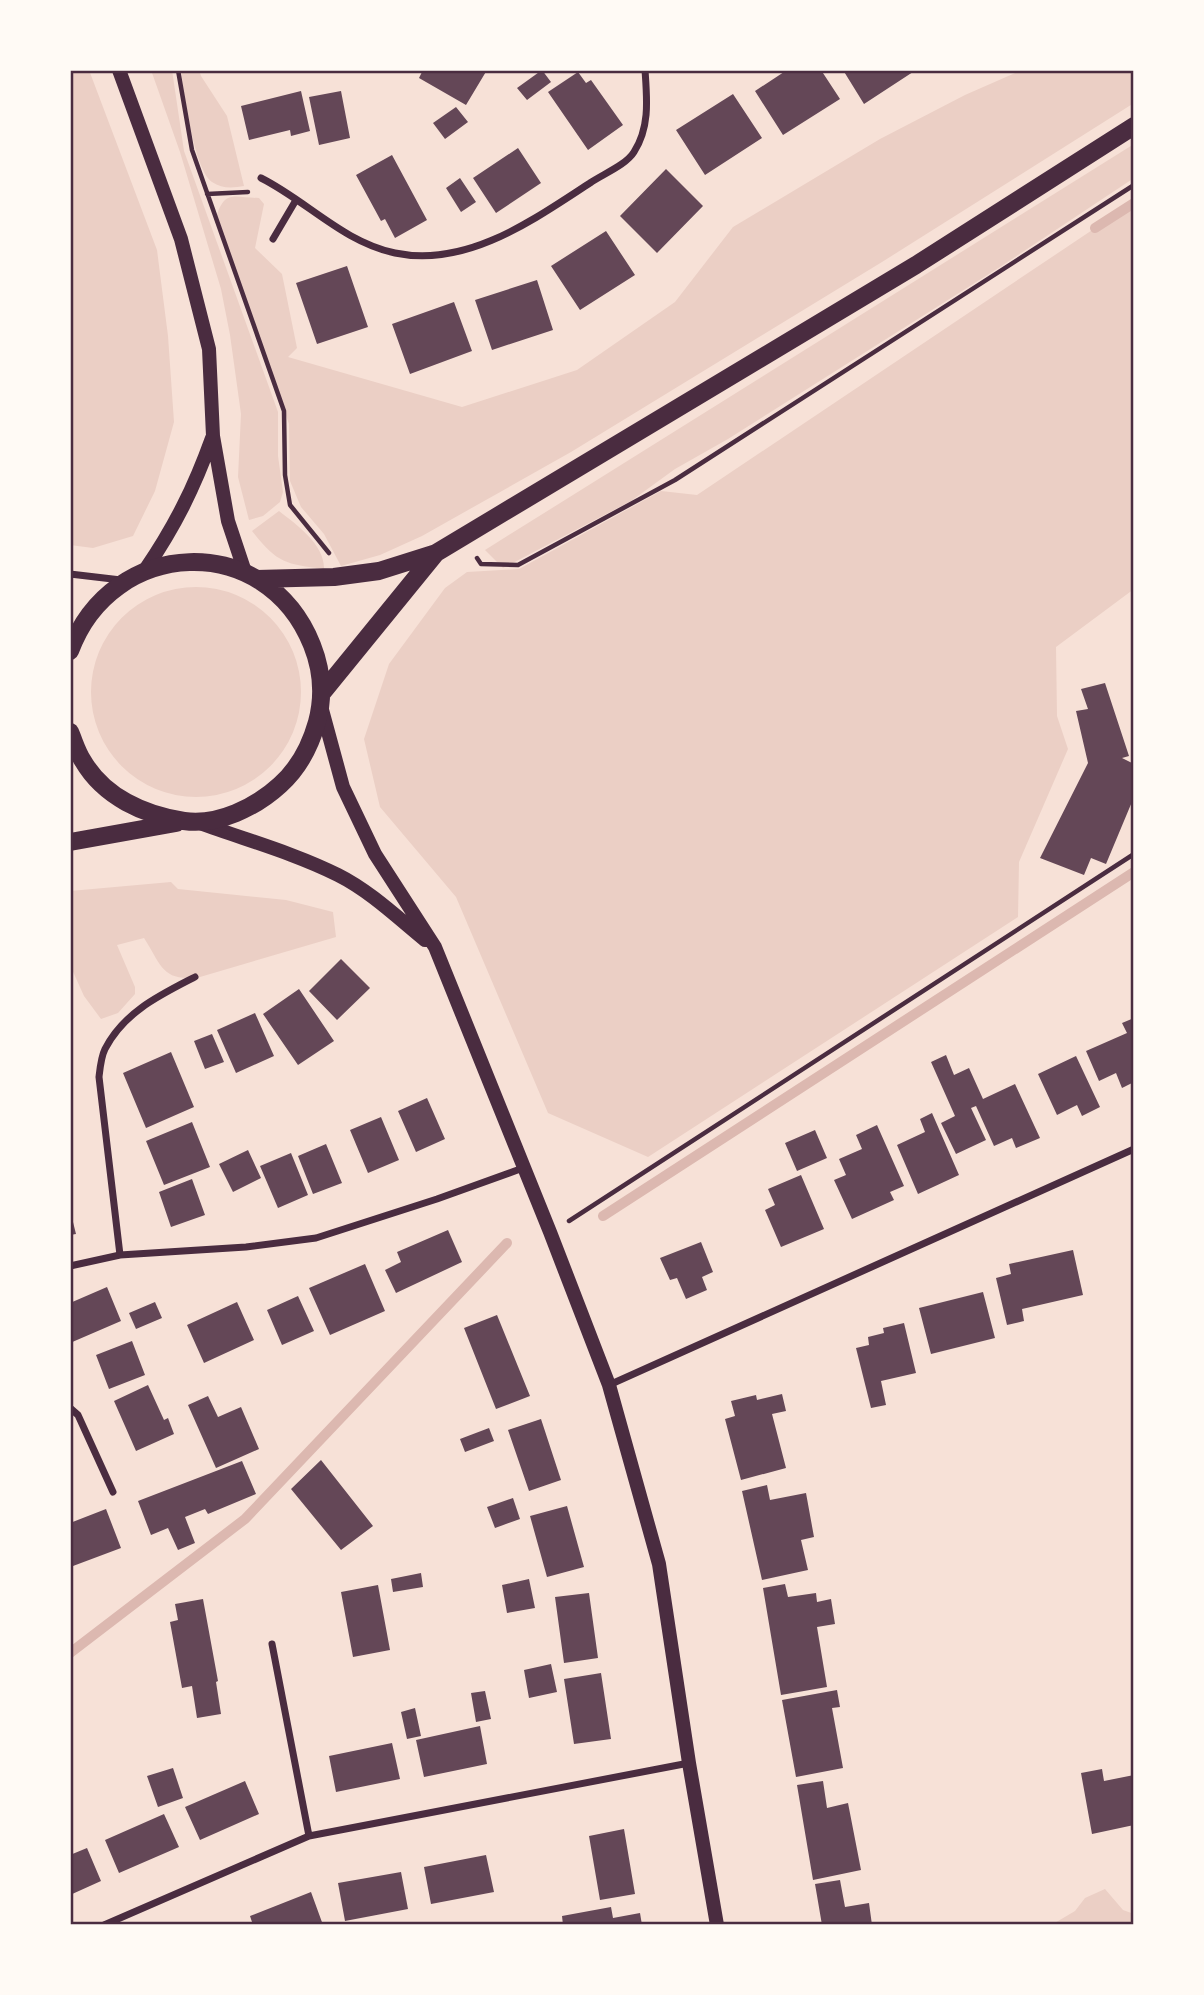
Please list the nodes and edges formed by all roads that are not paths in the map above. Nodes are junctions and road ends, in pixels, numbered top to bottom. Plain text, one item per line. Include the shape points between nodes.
1 (118, 70) edge
2 (645, 70) edge
3 (1134, 126) edge
4 (264, 180) road end
5 (296, 200) junction
6 (273, 239) dead end
7 (213, 436) junction
8 (436, 553) junction
9 (145, 570) junction
10 (70, 574) edge
11 (251, 575) junction
12 (125, 580) junction
13 (70, 651) edge
14 (322, 700) junction
15 (70, 732) edge
16 (192, 821) junction
17 (70, 842) edge
18 (435, 947) junction
19 (195, 977) dead end
20 (1134, 1149) edge
21 (523, 1168) junction
22 (120, 1255) junction
23 (70, 1266) edge
24 (609, 1385) junction
25 (70, 1408) edge
26 (113, 1492) dead end
27 (272, 1644) dead end
28 (689, 1763) junction
29 (309, 1836) junction
30 (104, 1925) edge
31 (717, 1925) edge

1 - 7 main road via 184,251 209,349
2 - 5 street via 645,132 632,156 534,219 488,242 436,256 396,253 358,241
3 - 8 main road via 916,265
4 - 5 street
5 - 6 street
7 - 9 main road via 172,532
7 - 11 main road via 228,521
8 - 11 main road via 379,571 334,578
8 - 14 main road
9 - 11 main road via 195,561
9 - 12 main road
10 - 12 street
11 - 14 main road via 284,600 305,627 318,659
12 - 13 main road via 98,602
14 - 16 main road via 312,741 293,773 266,798 233,814
14 - 18 main road via 348,798 375,854
15 - 16 main road via 83,762 110,793 146,813
16 - 17 main road
16 - 18 main road via 340,876
18 - 21 main road
19 - 22 street via 126,1019 104,1051 99,1077
20 - 24 street
21 - 22 street via 316,1238
21 - 24 main road
22 - 23 street
24 - 28 main road via 659,1564
25 - 26 street via 78,1415
27 - 29 street
28 - 29 street
28 - 31 main road
29 - 30 street

